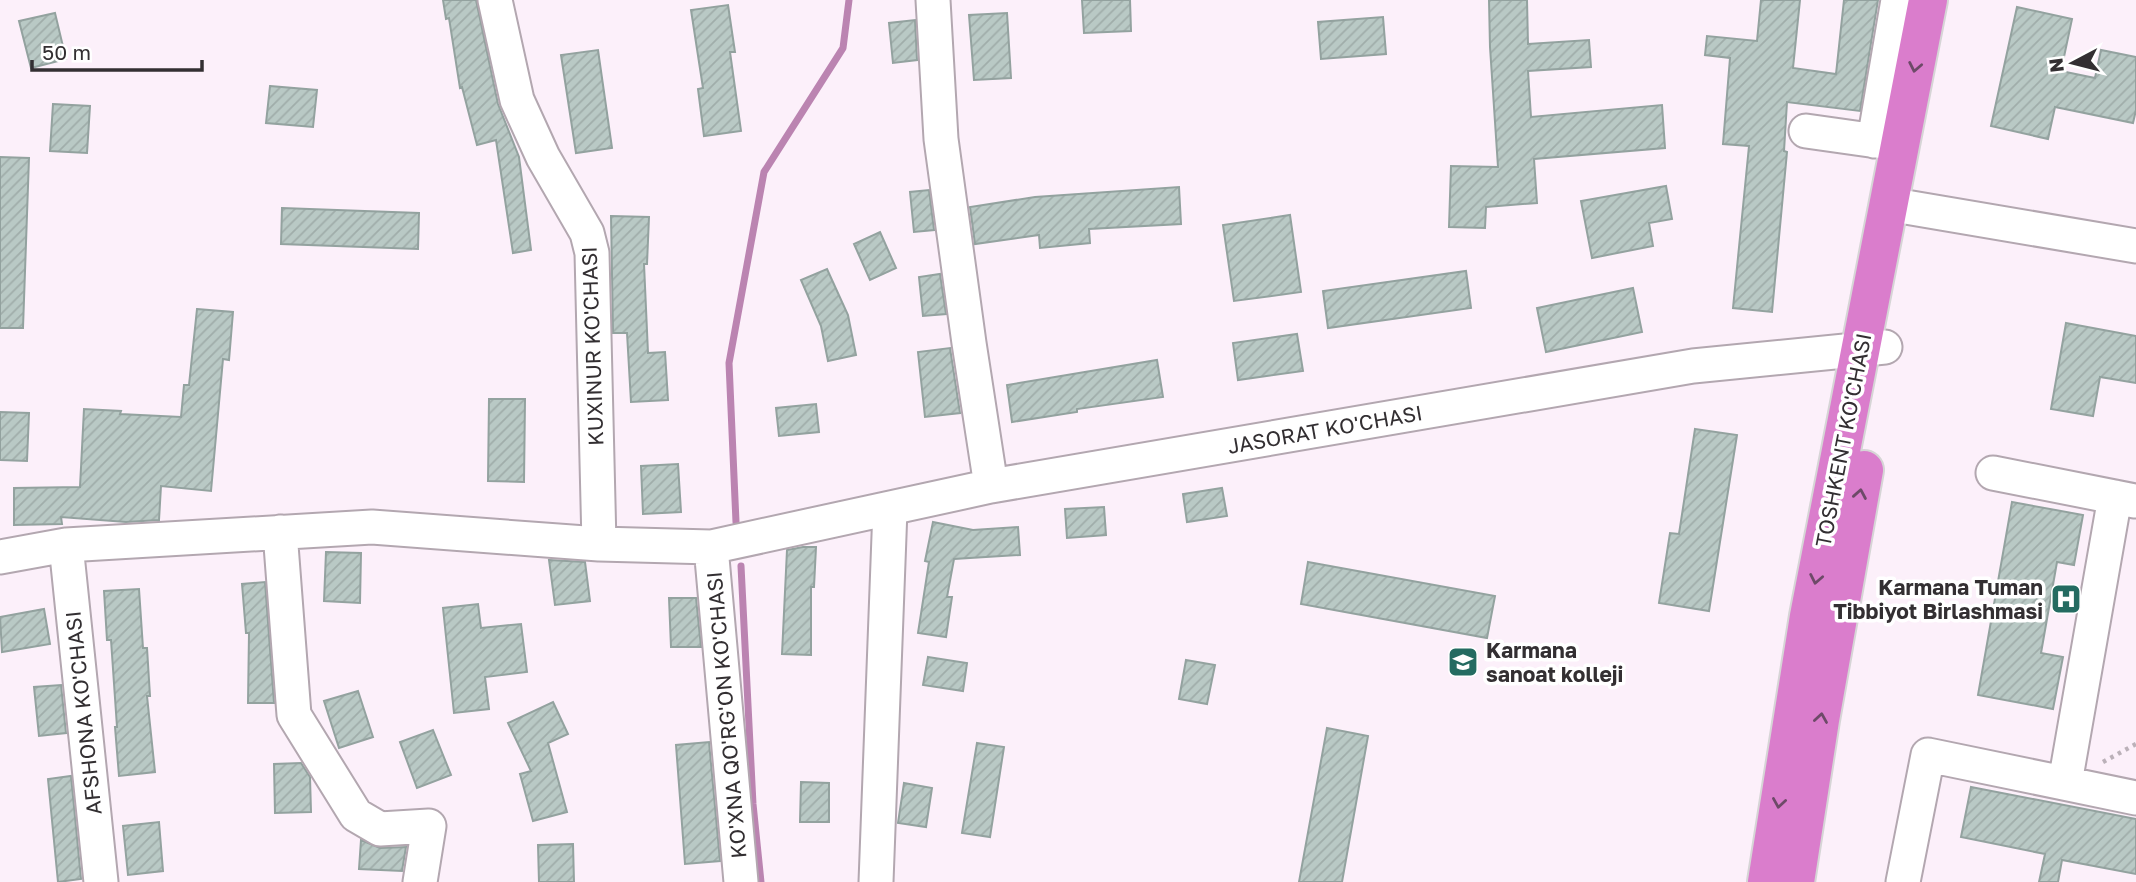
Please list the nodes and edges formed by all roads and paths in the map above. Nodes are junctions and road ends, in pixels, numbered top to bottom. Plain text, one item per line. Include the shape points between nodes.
1 (495, 0) edge
2 (933, 0) edge
3 (1898, 0) edge
4 (1928, 0) edge
5 (1954, 0) edge
6 (1806, 131) dead end
7 (1887, 142) junction
8 (1899, 206) junction
9 (2136, 246) edge
10 (1874, 347) junction
11 (1993, 473) dead end
12 (992, 486) junction
13 (2126, 499) edge
14 (890, 509) junction
15 (280, 532) junction
16 (599, 544) junction
17 (66, 545) junction
18 (711, 547) junction
19 (0, 557) edge
20 (2066, 783) junction
21 (2136, 797) edge
22 (101, 882) edge
23 (420, 882) edge
24 (741, 882) edge
25 (876, 882) edge
26 (1767, 882) edge
27 (1795, 882) edge
28 (1903, 882) edge

1 - 16 street, KUXINUR KO'CHASI via 517,100 543,157 587,233 592,253
2 - 12 street via 941,139
3 - 7 street
4 -> 7 highway, TOSHKENT KO'CHASI
5 - 8 highway, TOSHKENT KO'CHASI
6 - 7 street
7 - 8 highway, TOSHKENT KO'CHASI
8 - 9 street
8 - 10 highway, TOSHKENT KO'CHASI
10 - 12 street, JASORAT KO'CHASI via 1693,366
10 -> 26 highway, TOSHKENT KO'CHASI via 1808,616
27 -> 10 highway, TOSHKENT KO'CHASI
11 - 13 street
12 - 14 street, JASORAT KO'CHASI
13 - 20 street
14 - 18 street, JASORAT KO'CHASI
14 - 25 street
15 - 16 street, JASORAT KO'CHASI via 372,527
15 - 17 street, JASORAT KO'CHASI
15 - 23 street via 295,715 356,815 380,829 429,826
16 - 18 street, JASORAT KO'CHASI
17 - 19 street, JASORAT KO'CHASI
17 - 22 street, AFSHONA KO'CHASI
18 - 24 street, KO'XNA QO'RG'ON KO'CHASI
20 - 21 street
20 - 28 street via 1928,755

